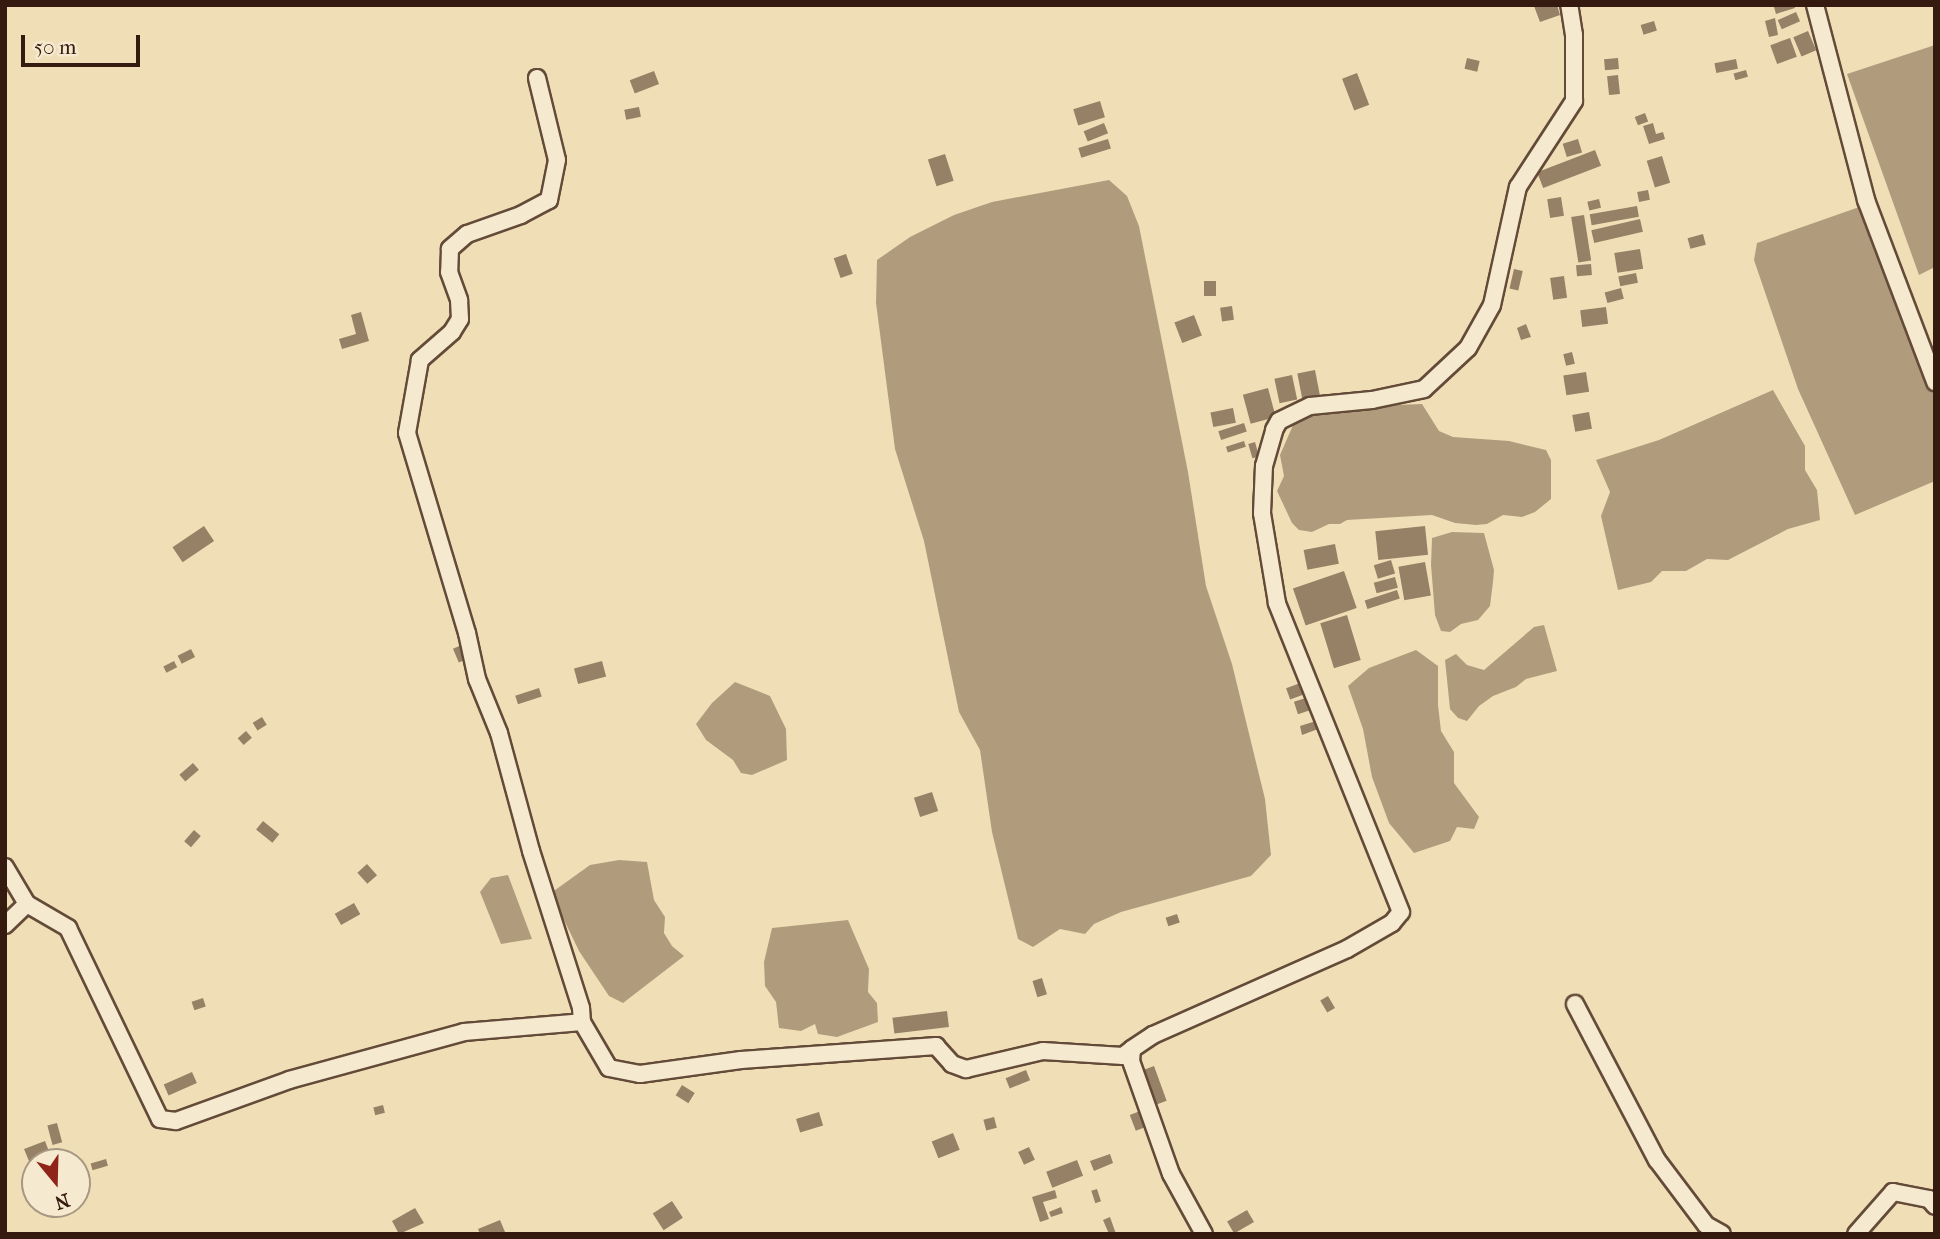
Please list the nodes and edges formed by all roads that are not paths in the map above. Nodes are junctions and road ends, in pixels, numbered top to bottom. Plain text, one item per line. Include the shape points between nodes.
1 (1569, 5) edge
2 (1815, 5) edge
3 (537, 78) dead end
4 (1935, 382) edge
5 (5, 867) edge
6 (27, 904) junction
7 (5, 925) edge
8 (1575, 1004) dead end
9 (582, 1021) junction
10 (1132, 1049) junction
11 (1935, 1206) edge
12 (1204, 1234) edge
13 (1723, 1234) edge
14 (1856, 1234) edge

1 - 10 street via 1574,34 1574,102 1518,187 1492,305 1468,348 1424,389 1383,399 1310,406 1279,421 1264,466 1262,513 1277,603 1401,912 1392,923 1347,949 1153,1035
2 - 4 street via 1866,200
3 - 9 street via 557,160 549,200 467,234 450,249 449,272 460,319 420,360 407,433
5 - 6 street
6 - 7 street
6 - 9 street via 68,928 160,1119 176,1121 289,1080 464,1032
8 - 13 street via 1657,1160 1706,1225
9 - 10 street via 609,1068 640,1074 741,1060 936,1046 953,1064 966,1069 1043,1051 1124,1056
10 - 12 street via 1130,1061 1171,1174
11 - 14 street via 1929,1199 1893,1192

